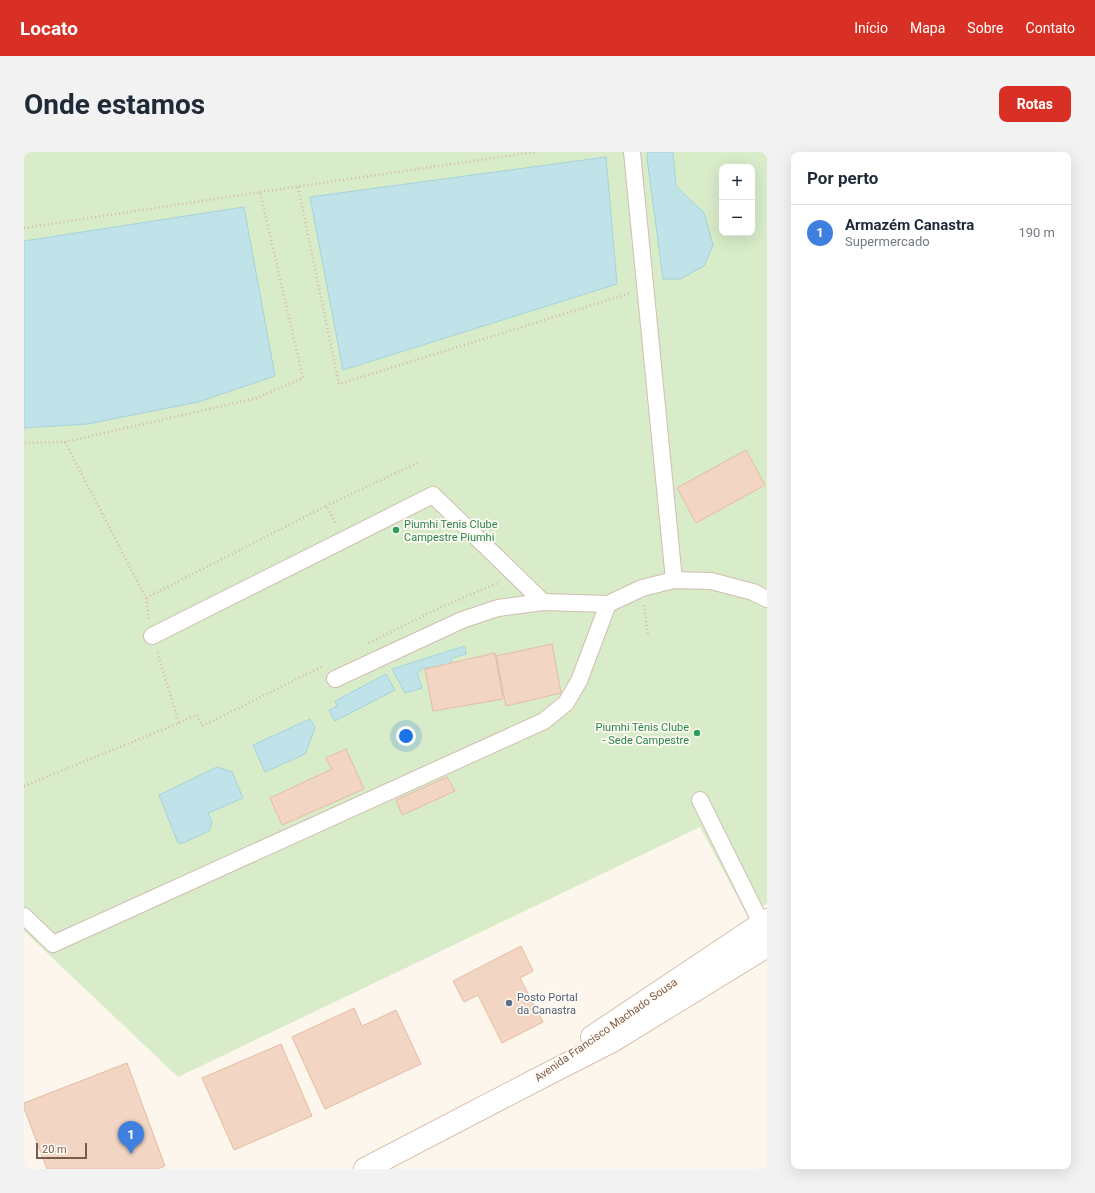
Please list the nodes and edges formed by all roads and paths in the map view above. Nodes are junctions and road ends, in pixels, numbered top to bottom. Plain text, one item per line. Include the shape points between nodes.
1 (535, 152) edge
2 (632, 152) edge
3 (298, 187) junction
4 (260, 192) junction
5 (24, 228) edge
6 (646, 288) junction
7 (65, 442) junction
8 (24, 443) edge
9 (419, 462) dead end
10 (326, 506) junction
11 (346, 539) junction
12 (674, 580) junction
13 (642, 588) junction
14 (146, 598) junction
15 (767, 600) edge
16 (543, 602) junction
17 (608, 604) junction
18 (152, 636) junction
19 (648, 636) dead end
20 (335, 679) dead end
21 (24, 786) edge
22 (700, 800) dead end
23 (24, 916) edge
24 (765, 926) edge
25 (767, 946) edge
26 (532, 1082) junction
27 (366, 1169) edge

1 - 3 path
2 - 6 street
3 - 4 path
3 - 6 path via 339,384
4 - 5 path
4 - 7 path via 303,378 257,398
6 - 12 street
7 - 8 path
7 - 14 path
9 - 10 path
10 - 11 path
10 - 14 path
11 - 16 street via 433,495
11 - 18 street
12 - 13 street
12 - 15 street via 711,581 753,592
13 - 17 street
13 - 19 path
14 - 18 path
16 - 17 street
16 - 20 street via 498,608 462,620
17 - 23 street via 579,681 566,703 544,721 53,944
18 - 21 path via 179,723
22 - 24 street
24 - 26 main road, Avenida Francisco Machado Sousa via 590,1038
25 - 26 main road, Avenida Francisco Machado Sousa via 614,1040
26 - 27 main road

